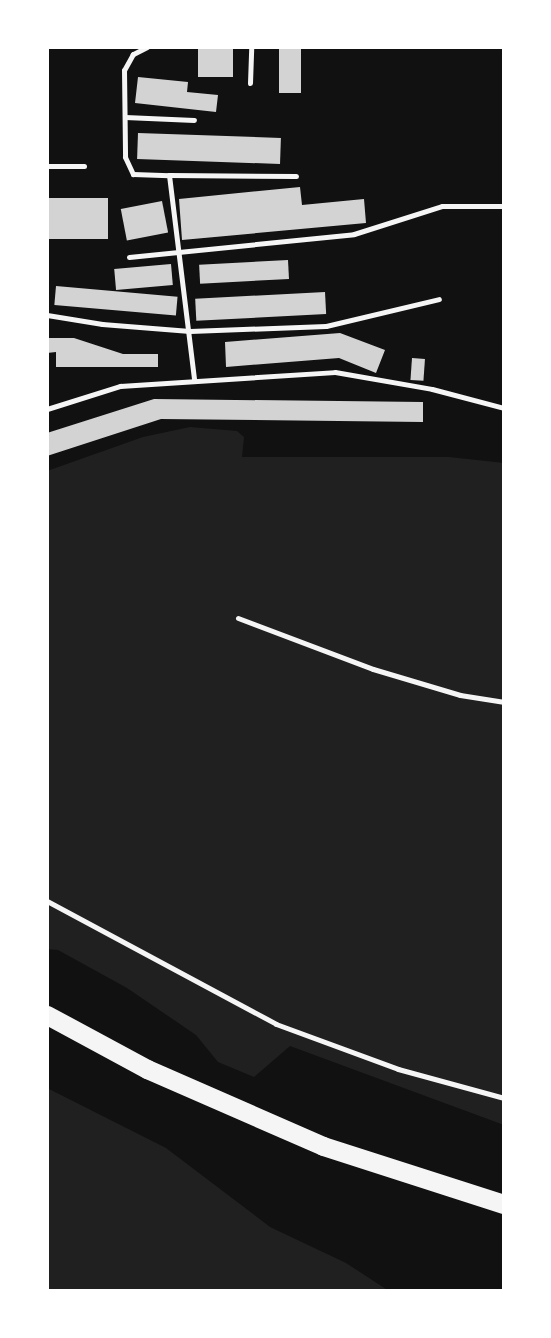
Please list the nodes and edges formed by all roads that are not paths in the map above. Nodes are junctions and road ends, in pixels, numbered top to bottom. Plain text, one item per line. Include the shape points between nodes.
1 (147, 47) edge
2 (251, 47) edge
3 (250, 83) dead end
4 (125, 117) junction
5 (194, 120) dead end
6 (47, 166) edge
7 (83, 166) dead end
8 (169, 176) junction
9 (296, 176) dead end
10 (504, 206) edge
11 (177, 252) junction
12 (129, 257) dead end
13 (439, 299) dead end
14 (47, 315) edge
15 (190, 331) junction
16 (194, 379) junction
17 (504, 408) edge
18 (47, 409) edge
19 (237, 618) dead end
20 (504, 702) edge
21 (47, 901) edge
22 (47, 1015) edge
23 (504, 1098) edge
24 (504, 1204) edge

1 - 4 lane via 133,54 124,70
2 - 3 lane
4 - 5 lane
4 - 8 lane via 125,157 133,174
6 - 7 lane
8 - 9 lane
8 - 11 lane
10 - 11 lane via 442,206 354,234
11 - 12 lane
11 - 15 lane
13 - 15 lane via 326,326
14 - 15 lane
15 - 16 lane
16 - 17 lane via 335,372
16 - 18 lane via 120,386
19 - 20 lane via 373,669 460,695
21 - 23 lane via 276,1024 398,1069
22 - 24 highway via 147,1069 323,1146

